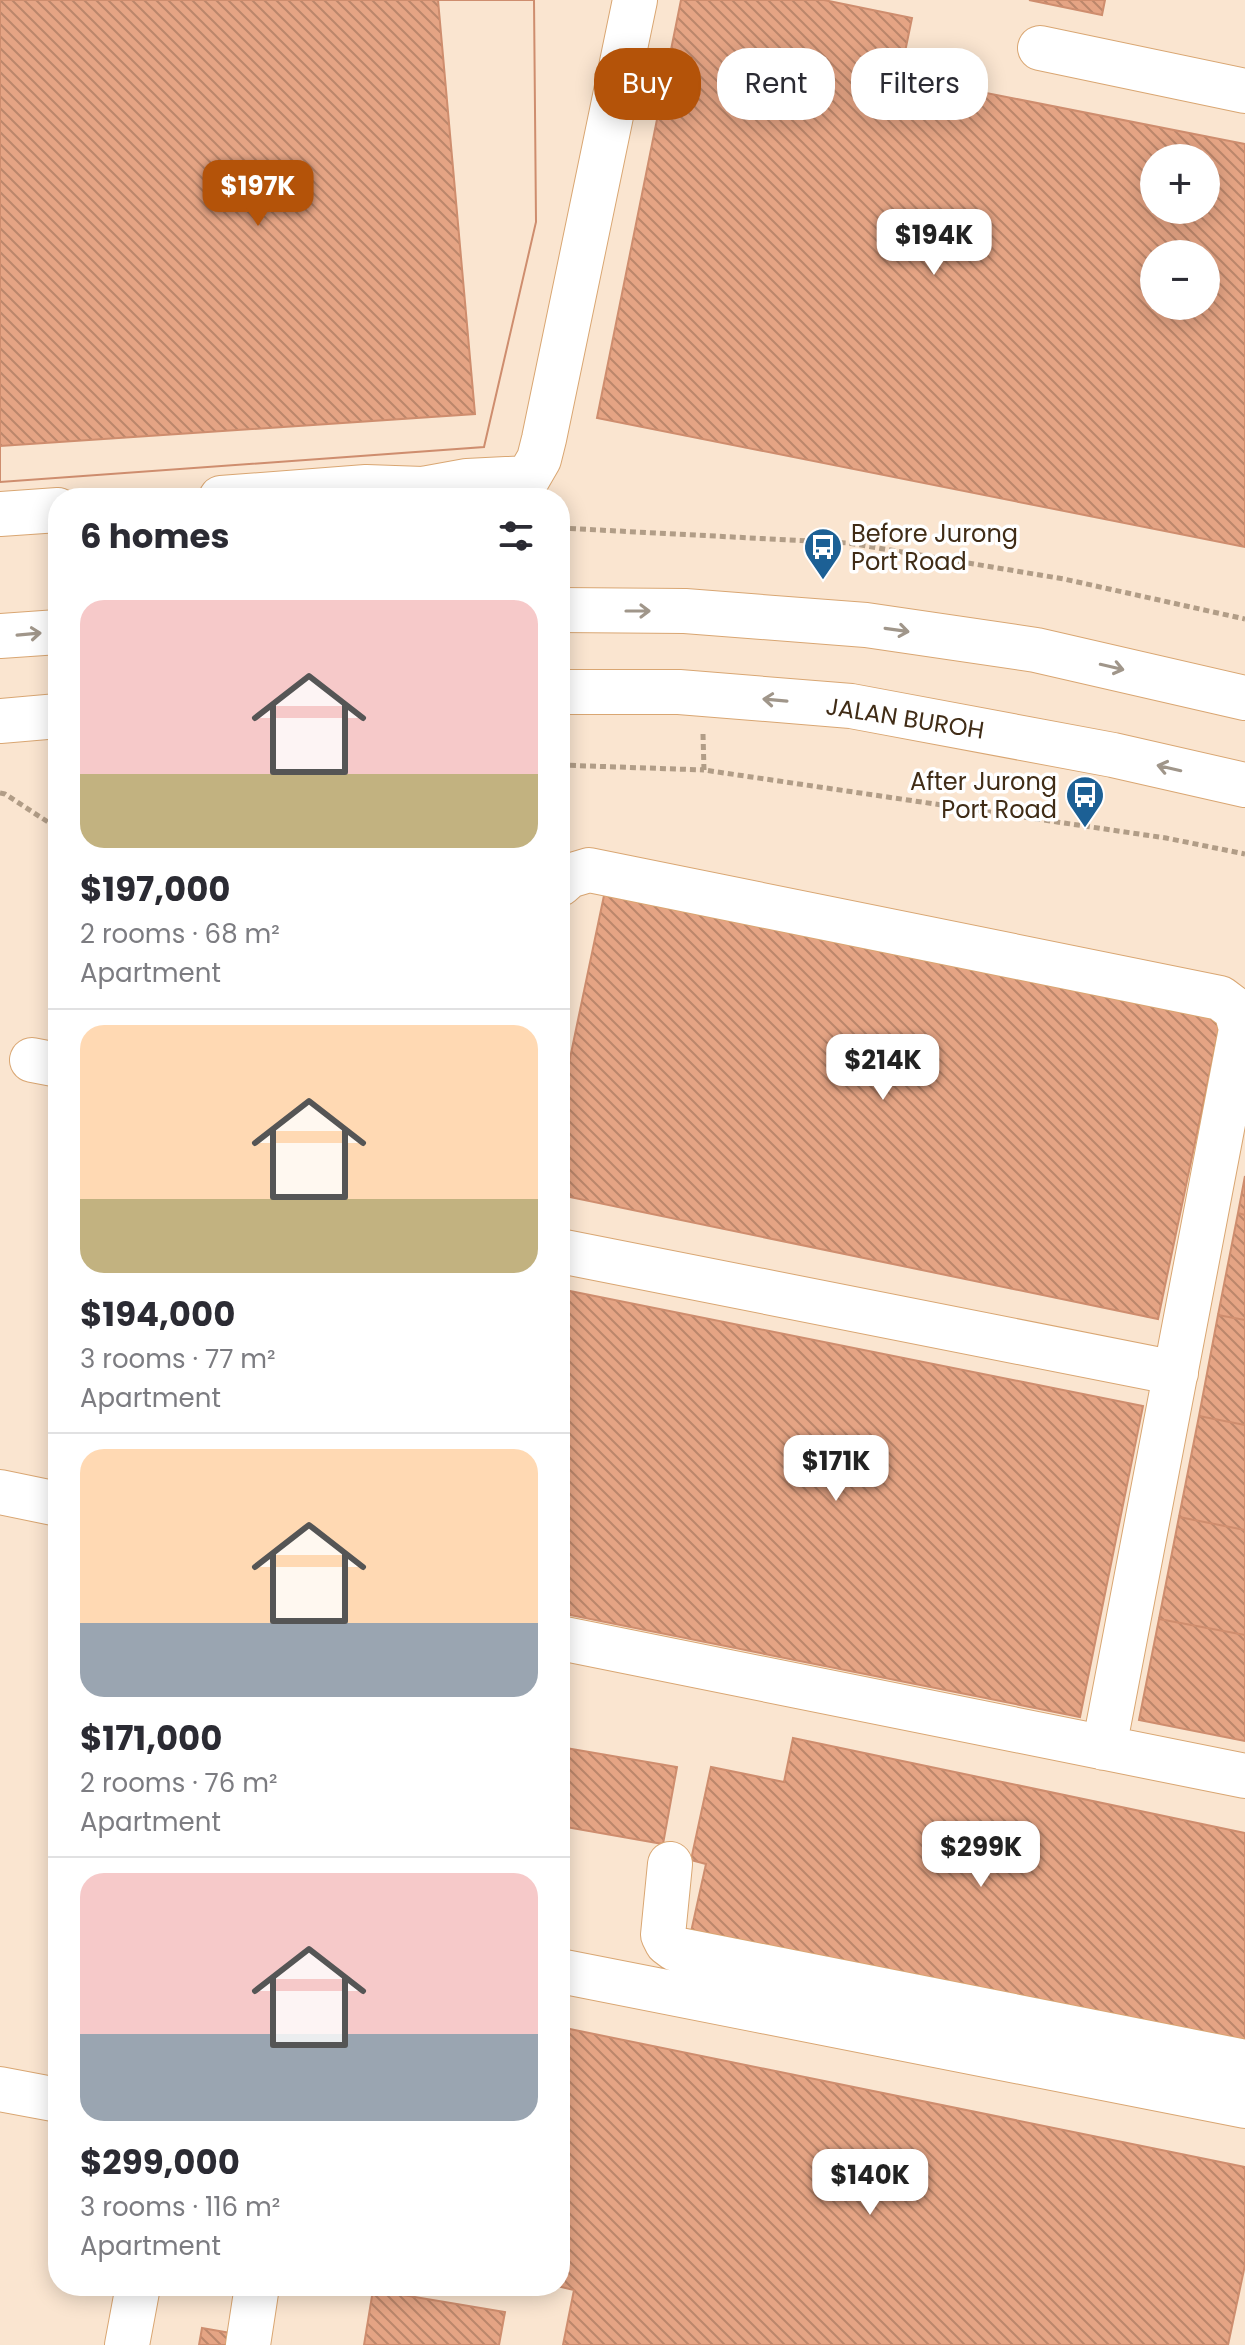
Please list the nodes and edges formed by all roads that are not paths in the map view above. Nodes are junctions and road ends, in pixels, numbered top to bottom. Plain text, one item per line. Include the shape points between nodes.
1 (635, 0) edge
2 (1040, 48) dead end
3 (1245, 91) edge
4 (428, 488) edge
5 (48, 511) edge
6 (0, 514) edge
7 (570, 610) edge
8 (48, 633) edge
9 (0, 636) edge
10 (570, 692) edge
11 (1245, 698) edge
12 (48, 717) edge
13 (0, 721) edge
14 (1245, 785) edge
15 (570, 876) edge
16 (570, 1253) edge
17 (1176, 1373) junction
18 (0, 1492) edge
19 (48, 1502) edge
20 (570, 1640) edge
21 (1104, 1748) junction
22 (1245, 1776) edge
23 (670, 1864) dead end
24 (570, 1973) edge
25 (1245, 2062) edge
26 (0, 2089) edge
27 (48, 2098) edge
28 (1245, 2106) edge
29 (136, 2296) edge
30 (255, 2296) edge
31 (127, 2345) edge
32 (248, 2345) edge

1 - 4 main road via 539,459 528,478
2 - 3 main road
5 - 6 main road
7 -> 11 main road via 685,611 866,625 1036,650
9 -> 8 main road
14 -> 10 main road, JALAN BUROH via 851,706 701,693
12 - 13 main road
15 - 17 main road via 589,870 1220,998 1236,1010 1241,1029
16 - 17 main road
17 - 21 main road
18 - 19 main road
20 - 21 main road
21 - 22 main road
23 - 25 main road via 663,1935 675,1949
24 - 28 main road
26 - 27 main road
29 - 31 main road
30 - 32 main road

